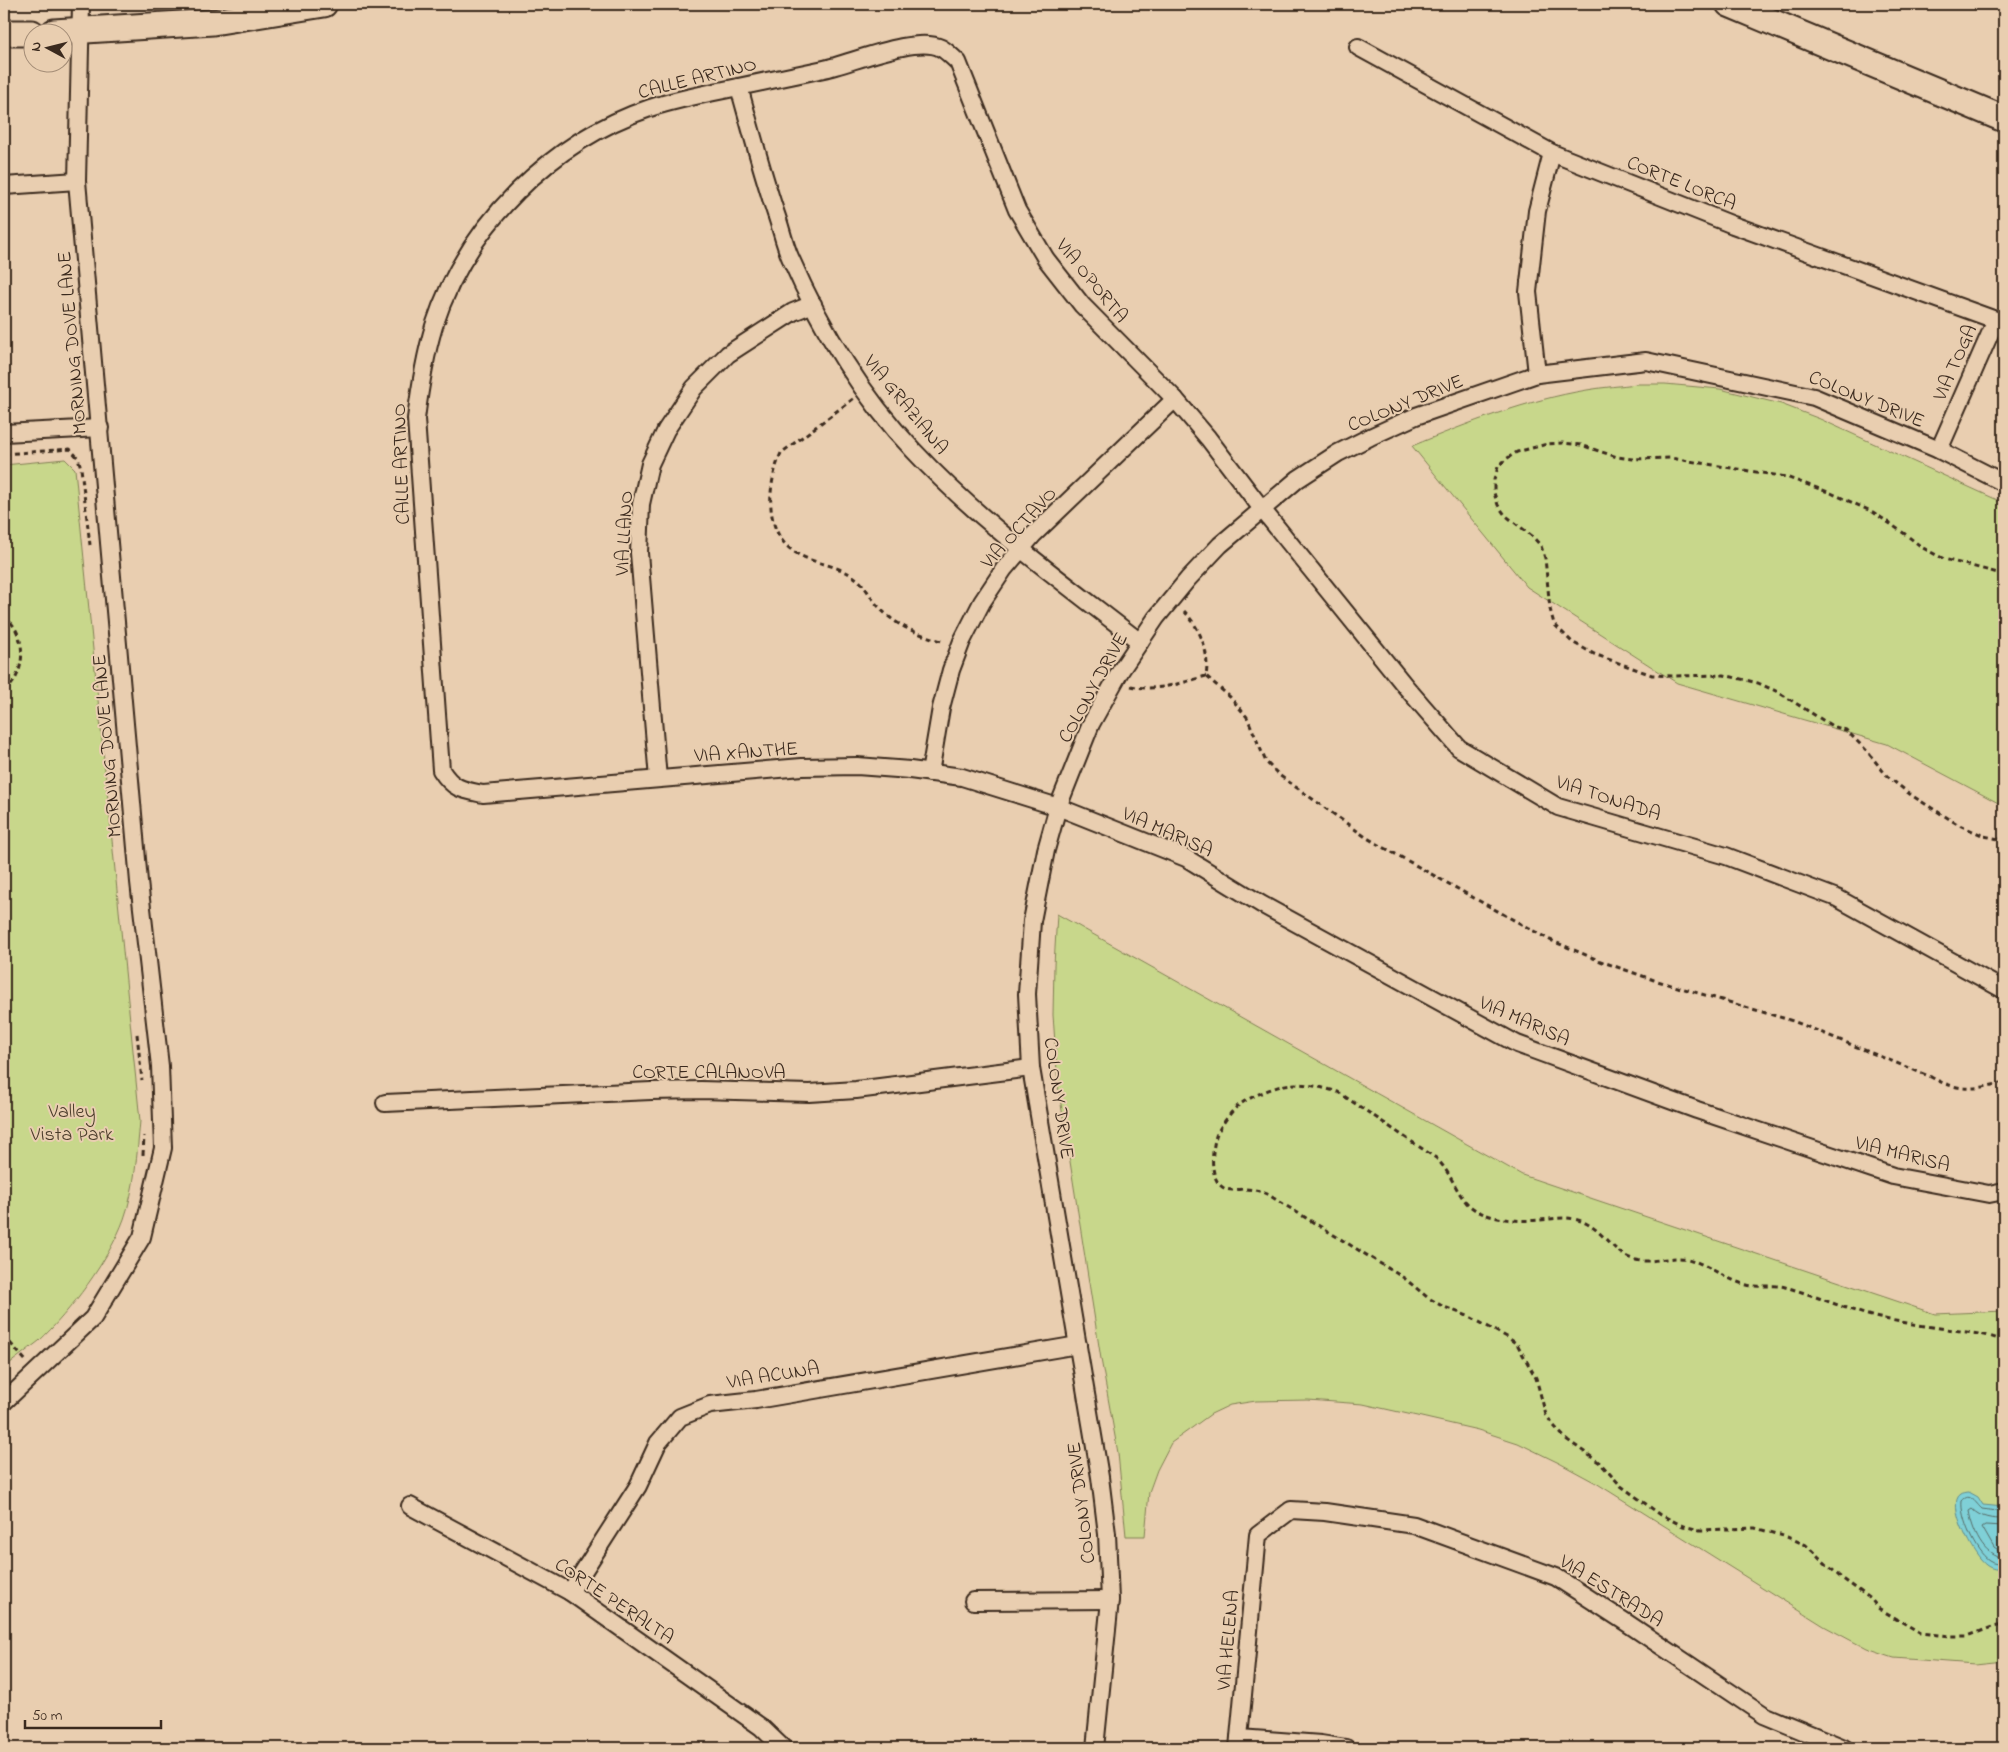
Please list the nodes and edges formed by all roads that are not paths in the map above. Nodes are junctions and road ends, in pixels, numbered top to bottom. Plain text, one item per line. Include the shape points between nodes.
1 (81, 4) edge
2 (324, 4) edge
3 (1729, 4) edge
4 (4, 32) edge
5 (72, 32) edge
6 (81, 32) junction
7 (22, 33) edge
8 (1358, 47) dead end
9 (941, 48) joint
10 (739, 87) junction
11 (2004, 119) edge
12 (1552, 153) junction
13 (77, 181) junction
14 (4, 186) edge
15 (813, 304) junction
16 (2000, 321) edge
17 (1537, 374) junction
18 (1175, 400) junction
19 (100, 428) junction
20 (4, 433) edge
21 (1938, 450) junction
22 (2004, 483) edge
23 (1262, 509) junction
24 (1021, 550) junction
25 (1140, 642) junction
26 (441, 770) joint
27 (930, 773) junction
28 (658, 779) junction
29 (1058, 807) junction
30 (2004, 990) edge
31 (1031, 1068) junction
32 (385, 1103) dead end
33 (2004, 1191) edge
34 (1078, 1345) junction
35 (4, 1402) edge
36 (410, 1506) dead end
37 (1258, 1535) joint
38 (570, 1592) junction
39 (1110, 1600) junction
40 (973, 1601) dead end
41 (1239, 1743) edge
42 (783, 1748) edge
43 (1095, 1748) edge
44 (1346, 1748) edge
45 (1844, 1748) edge

1 - 6 street, MORNING DOVE LANE
2 - 6 main road via 213,22
3 - 11 main road
4 - 7 main road
5 - 6 main road
6 - 13 street, MORNING DOVE LANE
8 - 12 street, CORTE LORCA
9 - 10 street, CALLE ARTINO via 924,43 844,65
9 - 18 street, VIA OPORTA via 958,62 1018,210 1046,259 1082,305
10 - 15 street, VIA GRAZIANA via 790,256
10 - 26 street, CALLE ARTINO via 650,108 598,130 547,165 503,206 473,244 452,283 434,326 421,378 416,419
12 - 16 street, CORTE LORCA via 1733,225
12 - 17 street via 1537,212 1528,292
13 - 14 street
13 - 19 street, MORNING DOVE LANE
15 - 24 street, VIA GRAZIANA via 864,391 912,449 966,503
15 - 28 street, VIA LLANO via 793,312 728,354 694,388 666,430 650,464 641,504 639,553
16 - 21 street, VIA TOGA
17 - 21 street, COLONY DRIVE via 1646,361 1814,397
17 - 23 street, COLONY DRIVE via 1416,416 1370,437 1338,453
18 - 23 street, VIA OPORTA
18 - 24 street, VIA OCTAVO
19 - 20 street
19 - 35 street, MORNING DOVE LANE via 139,882 160,1066 163,1148 142,1237 94,1318
21 - 22 street, COLONY DRIVE
23 - 25 street, COLONY DRIVE via 1220,545 1172,598
23 - 30 street, VIA TONADA via 1406,688 1460,748 1558,807 1726,856 1837,898
24 - 25 street, VIA GRAZIANA
24 - 27 street, VIA OCTAVO via 982,602 960,646 941,708
25 - 29 street, COLONY DRIVE via 1090,724
26 - 28 street, VIA XANTHE via 449,782 462,790 483,794
27 - 28 street, VIA XANTHE via 857,766 802,767
27 - 29 street, VIA XANTHE via 962,777
29 - 31 street, COLONY DRIVE via 1032,921 1027,994
29 - 33 street, VIA MARISA via 1186,858 1392,978 1517,1044 1697,1110 1893,1176 1989,1194
31 - 32 street, CORTE CALANOVA via 809,1094 651,1091
31 - 34 street, COLONY DRIVE
34 - 38 street, VIA ACUNA via 710,1405 680,1417 658,1443 638,1486
34 - 39 street, COLONY DRIVE via 1108,1534
36 - 38 street, CORTE PERALTA
37 - 41 street, VIA HELENA
37 - 45 street, VIA ESTRADA via 1291,1510 1325,1512 1423,1528 1556,1577 1764,1716
38 - 42 street, CORTE PERALTA via 761,1727
39 - 40 street
39 - 43 street, COLONY DRIVE
41 - 44 street via 1320,1744

